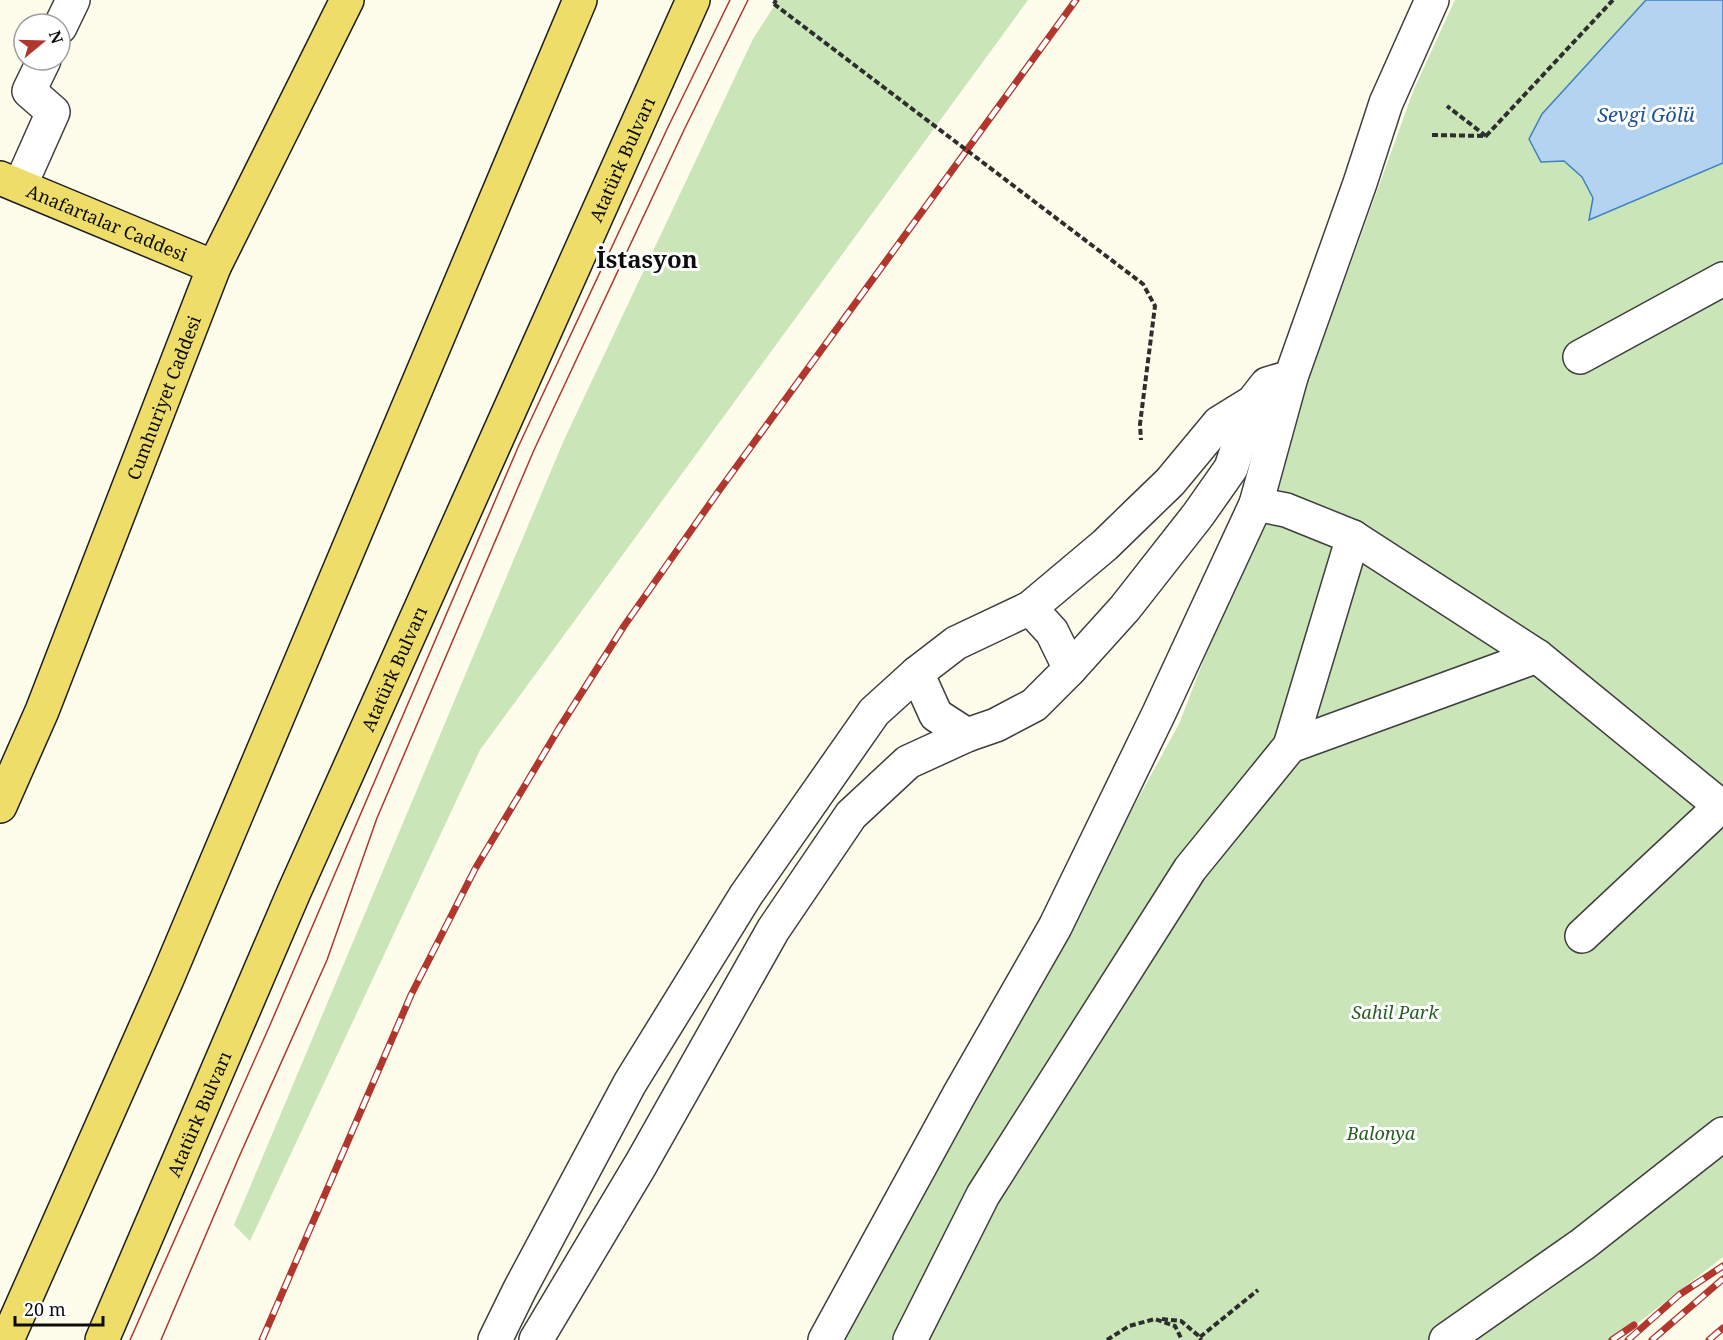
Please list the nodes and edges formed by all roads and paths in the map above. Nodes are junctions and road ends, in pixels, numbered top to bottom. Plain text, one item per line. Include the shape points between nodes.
1 (580, 0) edge
2 (693, 0) edge
3 (1432, 0) edge
4 (1613, 0) edge
5 (775, 2) edge
6 (338, 3) edge
7 (38, 72) edge
8 (1447, 106) dead end
9 (1432, 135) dead end
10 (1486, 136) junction
11 (10, 182) edge
12 (214, 267) junction
13 (1723, 279) edge
14 (1580, 357) dead end
15 (1291, 377) junction
16 (1253, 402) junction
17 (1141, 440) dead end
18 (1256, 504) junction
19 (1141, 510) junction
20 (1353, 537) junction
21 (1173, 547) junction
22 (1030, 608) junction
23 (1537, 656) junction
24 (1070, 669) junction
25 (917, 673) junction
26 (967, 735) junction
27 (1290, 746) junction
28 (0, 806) edge
29 (1722, 806) edge
30 (1581, 936) dead end
31 (1723, 1134) edge
32 (1258, 1290) dead end
33 (1155, 1319) junction
34 (1200, 1339) edge
35 (7, 1340) edge
36 (102, 1340) edge
37 (495, 1340) edge
38 (536, 1340) edge
39 (825, 1340) edge
40 (910, 1340) edge
41 (1107, 1340) edge
42 (1182, 1340) edge
43 (1446, 1340) edge

1 - 35 main road via 166,979
2 - 36 main road, Atatürk Bulvarı via 294,892
3 - 15 street via 1386,103
4 - 10 path
5 - 17 path, bridge via 1143,284 1155,306
6 - 12 main road, Cumhuriyet Caddesi
7 - 11 street via 29,91 53,112
8 - 10 path
9 - 10 path
11 - 12 main road, Anafartalar Caddesi
12 - 28 main road, Cumhuriyet Caddesi via 42,711
13 - 14 street
15 - 16 street via 1267,384
15 - 18 street
16 - 19 street via 1219,423
16 - 21 street via 1231,468
18 - 20 street via 1286,510
18 - 39 street via 1055,927
19 - 21 street via 1154,515 1169,529
19 - 22 street
20 - 23 street
20 - 27 street
21 - 24 street
22 - 24 street via 1052,632
22 - 25 street via 956,643
23 - 27 street
23 - 29 street
24 - 26 street via 1034,705
25 - 26 street via 936,715
25 - 37 street via 874,712 746,895 630,1083
26 - 38 street via 908,762 851,815 773,930
27 - 40 street via 1190,869 983,1195
29 - 30 street
31 - 43 street via 1583,1244
32 - 34 path
33 - 34 path via 1181,1321
33 - 41 path via 1129,1326
33 - 42 path via 1175,1326

